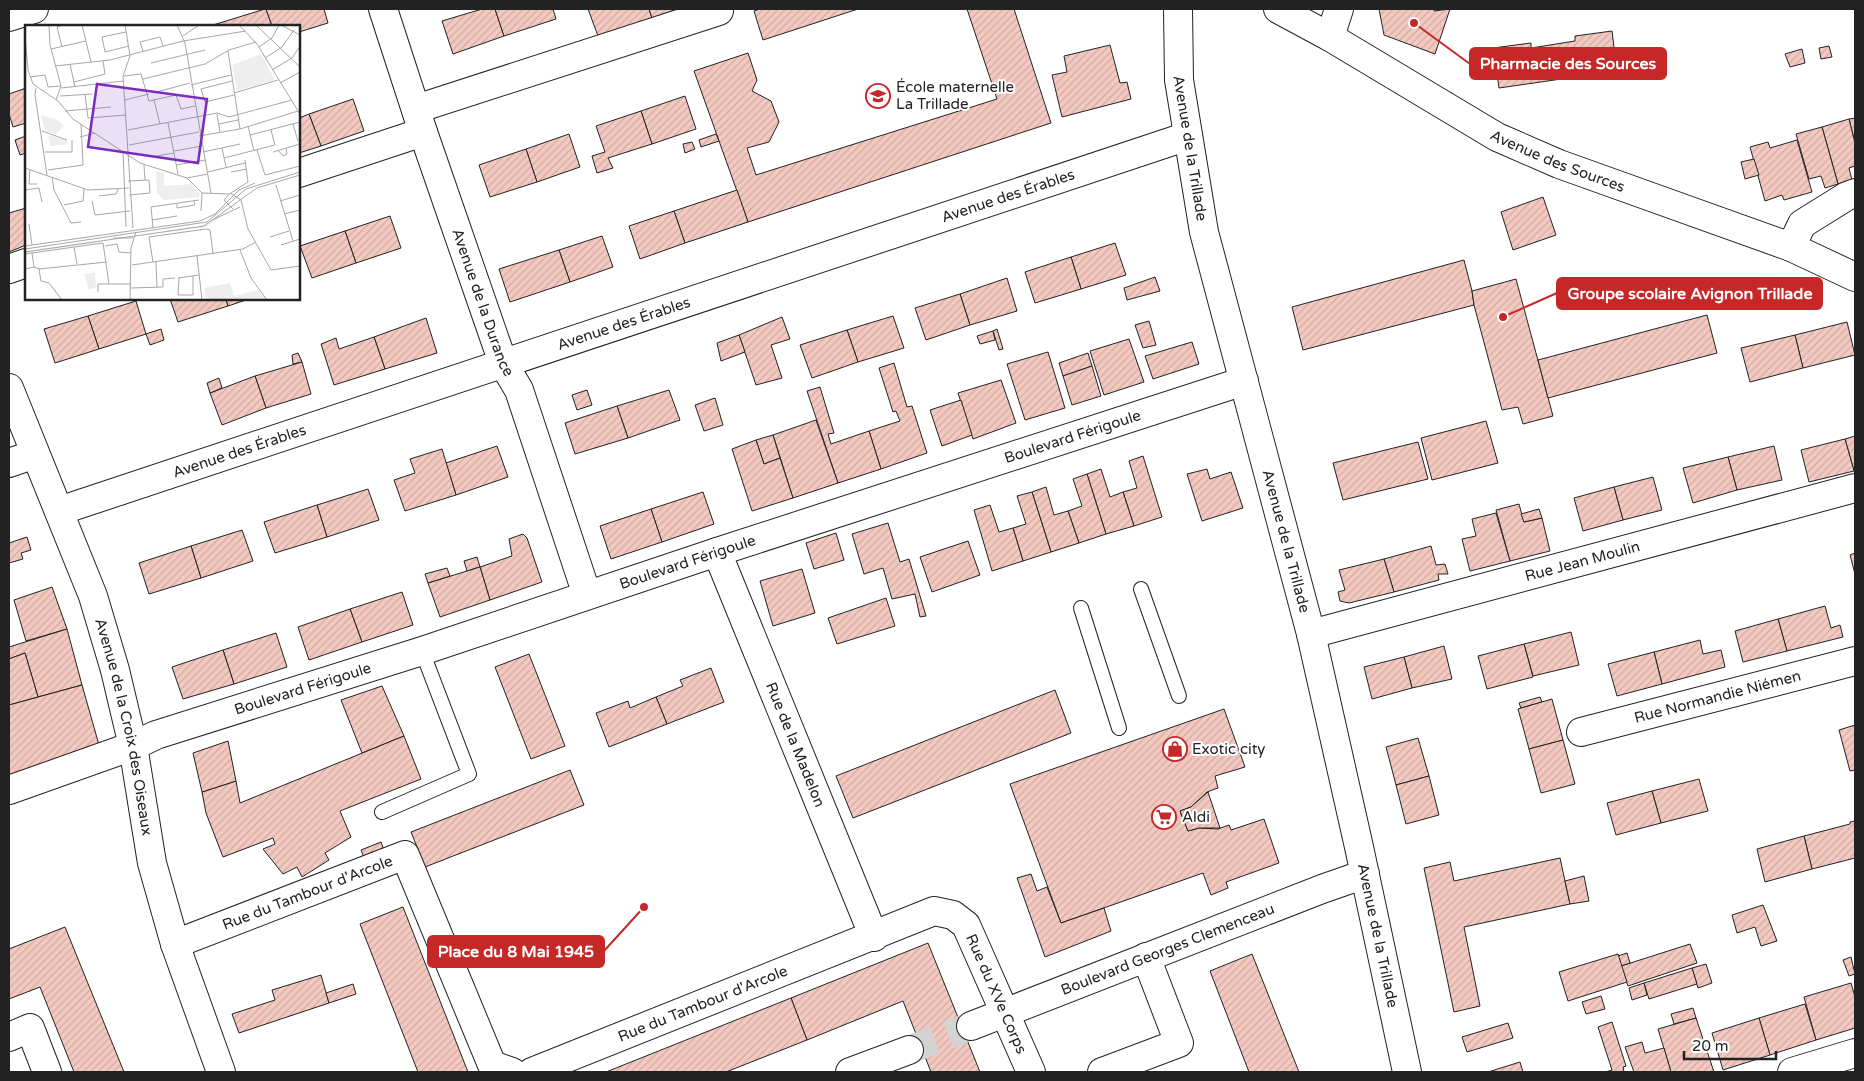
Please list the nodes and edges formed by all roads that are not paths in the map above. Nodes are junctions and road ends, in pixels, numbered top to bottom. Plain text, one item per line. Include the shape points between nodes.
1 (34, 9) edge
2 (383, 9) edge
3 (1178, 9) edge
4 (1339, 9) edge
5 (1282, 10) edge
6 (719, 11) dead end
7 (9, 17) edge
8 (1330, 37) junction
9 (419, 120) junction
10 (1188, 136) junction
11 (300, 173) edge
12 (1855, 193) edge
13 (1791, 247) junction
14 (25, 263) edge
15 (9, 269) edge
16 (1855, 277) edge
17 (503, 363) junction
18 (1244, 381) junction
19 (9, 388) edge
20 (35, 454) junction
21 (9, 462) edge
22 (1855, 488) edge
23 (59, 511) junction
24 (717, 552) junction
25 (1141, 589) dead end
26 (587, 595) junction
27 (1081, 608) dead end
28 (1311, 634) junction
29 (422, 651) junction
30 (1855, 661) edge
31 (1179, 696) dead end
32 (1119, 728) dead end
33 (1581, 732) dead end
34 (133, 746) junction
35 (9, 790) edge
36 (382, 812) dead end
37 (1365, 874) junction
38 (874, 937) junction
39 (175, 944) junction
40 (1146, 957) junction
41 (1004, 1013) junction
42 (971, 1026) tunnel mouth
43 (9, 1037) edge
44 (909, 1050) tunnel mouth
45 (1855, 1053) edge
46 (48, 1072) edge
47 (221, 1072) edge
48 (512, 1072) edge
49 (532, 1072) edge
50 (850, 1072) edge
51 (1031, 1072) edge
52 (1102, 1072) edge
53 (1407, 1072) edge
54 (1792, 1072) edge

1 - 7 street
2 - 9 street, Avenue de la Durance
3 - 10 street, Avenue de la Trillade via 1179,80
4 - 8 street
5 - 8 street, Avenue des Sources
6 - 9 street
8 - 13 street, Avenue des Sources via 1497,137 1559,164
9 - 11 street
9 - 17 street, Avenue de la Durance
10 - 17 street, Avenue des Érables
10 - 18 street, Avenue de la Trillade via 1204,232
12 - 13 street via 1802,224
13 - 16 street, Avenue des Sources
14 - 15 street
17 - 23 street, Avenue des Érables
17 - 26 street, Avenue de la Durance via 519,390
18 - 24 street, Boulevard Férigoule
18 - 28 street, Avenue de la Trillade
19 - 20 street, Avenue de la Croix des Oiseaux
20 - 21 street
20 - 23 street, Avenue de la Croix des Oiseaux
22 - 28 street, Rue Jean Moulin
23 - 34 street, Avenue de la Croix des Oiseaux via 93,596
24 - 26 street, Boulevard Férigoule
24 - 38 street, Rue de la Madelon
25 - 31 lane
26 - 29 street, Boulevard Férigoule
27 - 32 lane
28 - 37 street, Avenue de la Trillade
29 - 34 street, Boulevard Férigoule via 156,735
29 - 36 lane via 469,774
30 - 33 street, Rue Normandie Niémen
34 - 35 street, Boulevard Férigoule
34 - 39 street, Avenue de la Croix des Oiseaux via 152,863
37 - 40 street, Boulevard Georges Clemenceau
37 - 53 street, Avenue de la Trillade
38 - 41 street, Rue du XVe Corps via 934,911 953,915 966,925
38 - 49 street, Rue du Tambour d'Arcole
39 - 47 street, Avenue de la Croix des Oiseaux
39 - 48 street, Rue du Tambour d'Arcole via 405,855 492,1065
40 - 41 street, Boulevard Georges Clemenceau
40 - 52 street via 1179,1043
41 - 42 street, Boulevard Georges Clemenceau
41 - 51 street, Rue du XVe Corps
43 - 46 street via 30,1028
44 - 50 street
45 - 54 street

